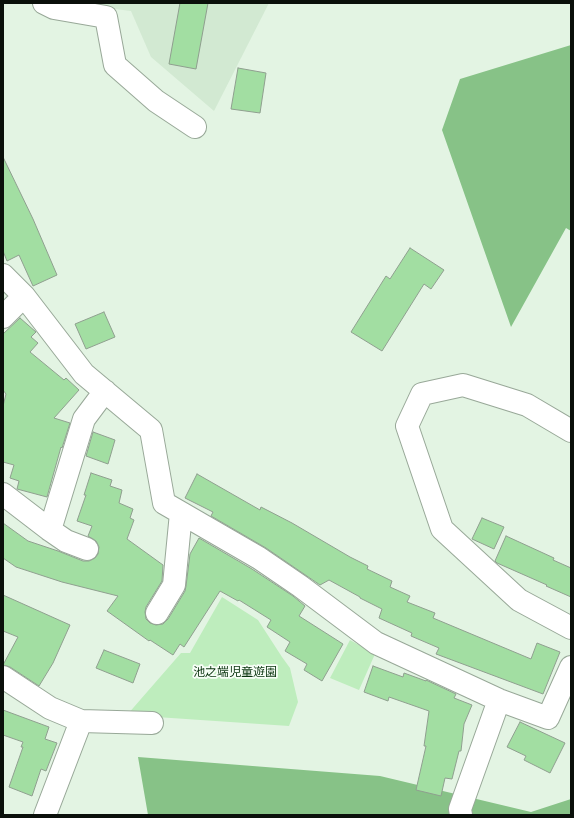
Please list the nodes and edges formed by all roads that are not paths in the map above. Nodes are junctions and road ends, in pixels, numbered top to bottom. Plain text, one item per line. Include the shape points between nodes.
1 (44, 3) edge
2 (195, 127) dead end
3 (3, 275) edge
4 (24, 296) junction
5 (3, 317) edge
6 (105, 391) junction
7 (571, 431) edge
8 (3, 494) edge
9 (181, 513) junction
10 (50, 530) junction
11 (87, 549) dead end
12 (157, 613) dead end
13 (571, 628) edge
14 (571, 667) edge
15 (3, 677) edge
16 (499, 700) junction
17 (81, 721) junction
18 (152, 723) dead end
19 (45, 815) edge
20 (461, 815) edge

1 - 2 street via 54,8 106,16 115,65 156,101
3 - 4 street
4 - 5 street
4 - 6 street via 84,374
6 - 9 street via 151,430 164,504
6 - 10 street via 84,419
7 - 13 street via 527,405 463,385 422,394 407,426 442,529 519,600
8 - 10 street
9 - 12 street via 174,585
9 - 16 street via 300,586 376,643
10 - 11 street via 66,541
14 - 16 street via 548,718
15 - 17 street via 50,708
16 - 20 street via 460,809
17 - 18 street
17 - 19 street

